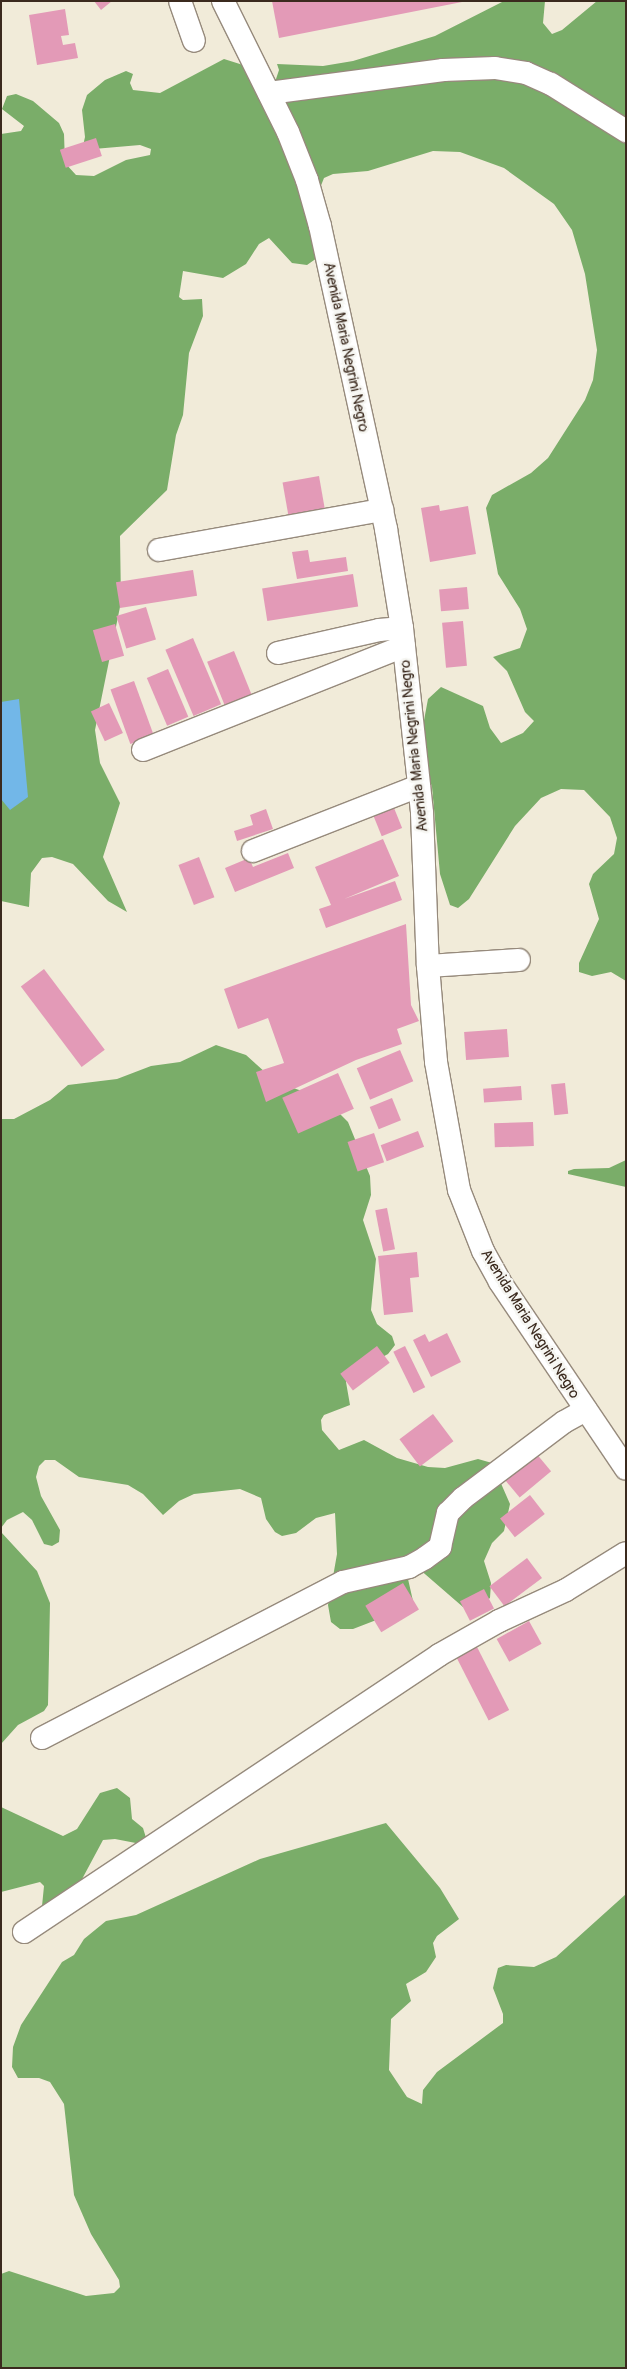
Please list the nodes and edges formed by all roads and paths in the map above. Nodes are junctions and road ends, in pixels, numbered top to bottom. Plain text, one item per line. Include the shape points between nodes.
1 (180, 1) edge
2 (223, 1) edge
3 (194, 41) dead end
4 (269, 93) junction
5 (626, 131) edge
6 (382, 510) junction
7 (159, 550) dead end
8 (403, 637) junction
9 (278, 654) dead end
10 (143, 750) dead end
11 (419, 786) junction
12 (253, 851) dead end
13 (519, 960) dead end
14 (428, 966) junction
15 (586, 1410) junction
16 (626, 1469) edge
17 (626, 1553) edge
18 (42, 1738) dead end
19 (24, 1932) dead end

1 - 3 street
2 - 4 street, Avenida Maria Negrini Negro
4 - 5 street via 443,70 495,68 526,73 551,84
4 - 6 street, Avenida Maria Negrini Negro via 307,180 320,226
6 - 7 street
6 - 8 street, Avenida Maria Negrini Negro
8 - 9 street via 379,630
8 - 10 street
8 - 11 street, Avenida Maria Negrini Negro
11 - 12 street
11 - 14 street, Avenida Maria Negrini Negro
13 - 14 street
14 - 15 street, Avenida Maria Negrini Negro via 436,1062 459,1190 482,1251
15 - 16 street, Avenida Maria Negrini Negro
15 - 18 street via 564,1422 463,1498 448,1513 440,1547 425,1558 409,1567 343,1582
17 - 19 street via 566,1590 492,1624 439,1655

